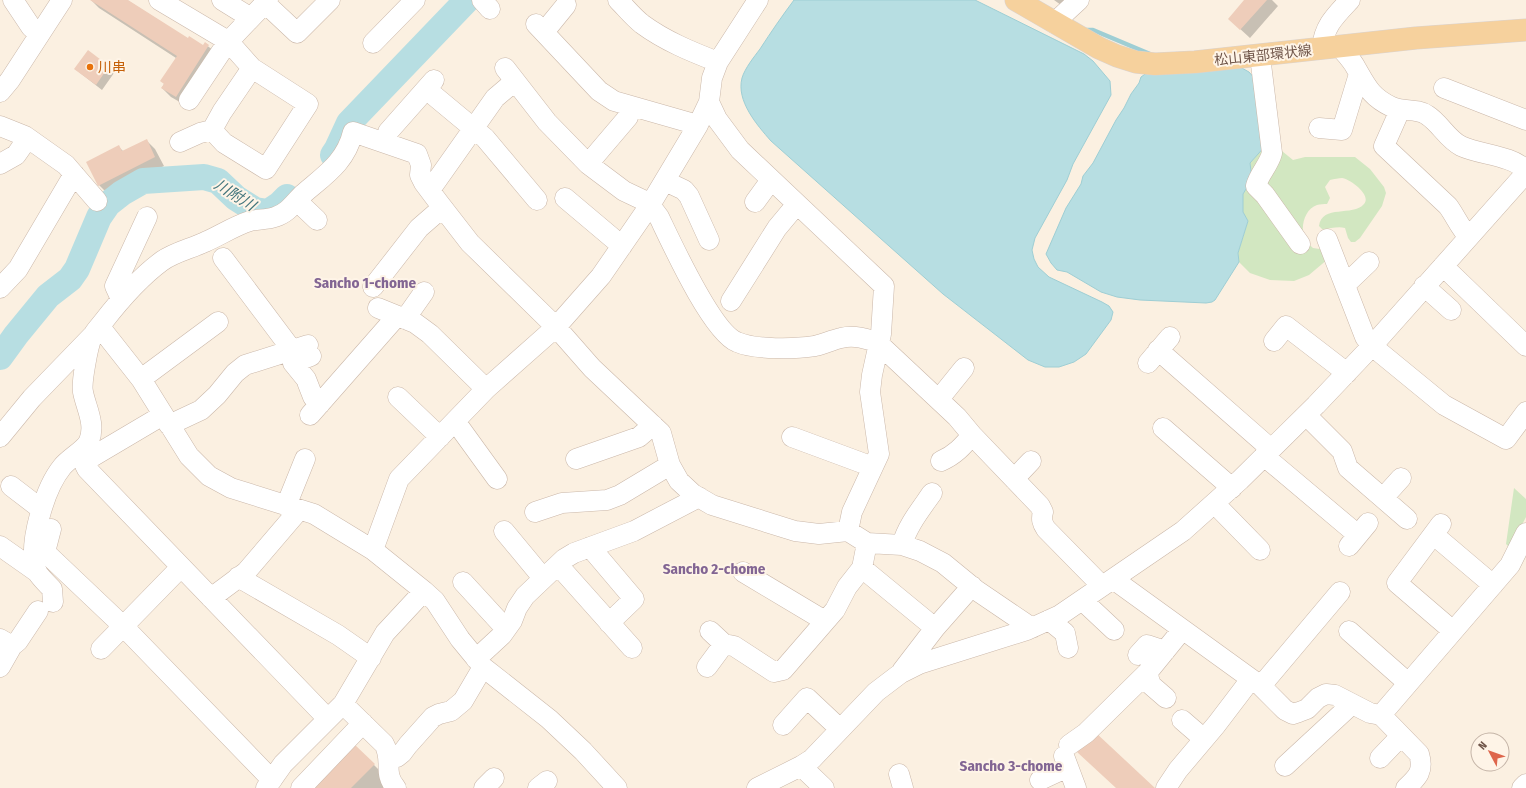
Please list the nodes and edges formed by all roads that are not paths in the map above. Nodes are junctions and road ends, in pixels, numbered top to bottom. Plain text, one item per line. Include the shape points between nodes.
1 (13, 0) edge
2 (62, 0) edge
3 (159, 0) edge
4 (222, 0) edge
5 (330, 0) edge
6 (618, 0) edge
7 (758, 0) edge
8 (1016, 0) edge
9 (1079, 0) edge
10 (1350, 0) edge
11 (412, 1) edge
12 (267, 2) edge
13 (566, 5) dead end
14 (251, 18) junction
15 (1054, 23) junction
16 (1526, 30) edge
17 (40, 34) junction
18 (376, 37) dead end
19 (228, 41) junction
20 (1330, 47) junction
21 (1260, 56) junction
22 (718, 62) junction
23 (252, 68) junction
24 (1359, 74) junction
25 (1444, 88) dead end
26 (0, 92) edge
27 (190, 100) dead end
28 (709, 102) junction
29 (631, 107) junction
30 (1400, 110) junction
31 (1526, 120) edge
32 (390, 124) dead end
33 (698, 125) junction
34 (0, 126) edge
35 (474, 128) junction
36 (1320, 128) dead end
37 (212, 130) junction
38 (28, 138) junction
39 (180, 142) dead end
40 (0, 164) edge
41 (588, 164) junction
42 (1526, 172) edge
43 (74, 174) junction
44 (771, 180) junction
45 (665, 181) junction
46 (430, 190) junction
47 (526, 195) dead end
48 (565, 198) dead end
49 (297, 201) junction
50 (97, 202) dead end
51 (755, 202) dead end
52 (797, 204) junction
53 (650, 205) junction
54 (442, 208) junction
55 (147, 217) dead end
56 (318, 220) dead end
57 (1469, 237) junction
58 (1327, 238) dead end
59 (709, 240) dead end
60 (1300, 244) dead end
61 (622, 246) junction
62 (1369, 262) dead end
63 (232, 263) dead end
64 (1443, 266) junction
65 (1345, 286) junction
66 (1424, 286) junction
67 (0, 288) edge
68 (373, 288) dead end
69 (424, 292) dead end
70 (121, 299) junction
71 (731, 301) dead end
72 (378, 308) dead end
73 (1450, 310) dead end
74 (401, 318) junction
75 (218, 322) dead end
76 (556, 328) junction
77 (96, 331) junction
78 (1274, 340) dead end
79 (879, 344) junction
80 (1372, 346) junction
81 (1526, 346) edge
82 (1158, 350) dead end
83 (304, 351) junction
84 (964, 368) dead end
85 (1346, 373) junction
86 (141, 379) junction
87 (486, 389) junction
88 (398, 397) dead end
89 (939, 399) junction
90 (1526, 412) edge
91 (1306, 415) junction
92 (166, 420) junction
93 (455, 421) junction
94 (653, 425) junction
95 (1163, 428) dead end
96 (803, 435) dead end
97 (972, 435) junction
98 (0, 436) edge
99 (440, 437) junction
100 (1268, 453) junction
101 (305, 459) dead end
102 (576, 459) dead end
103 (941, 461) dead end
104 (1031, 461) dead end
105 (670, 465) junction
106 (873, 468) junction
107 (497, 478) dead end
108 (1401, 478) dead end
109 (1014, 479) junction
110 (11, 486) dead end
111 (1232, 488) junction
112 (932, 493) dead end
113 (699, 497) junction
114 (1383, 498) junction
115 (1214, 504) junction
116 (48, 507) junction
117 (293, 508) junction
118 (535, 512) dead end
119 (1407, 518) dead end
120 (504, 531) dead end
121 (848, 531) junction
122 (1526, 533) edge
123 (1358, 534) dead end
124 (867, 543) junction
125 (902, 545) junction
126 (0, 546) edge
127 (590, 547) junction
128 (373, 550) junction
129 (1260, 550) dead end
130 (558, 565) junction
131 (181, 567) junction
132 (862, 568) junction
133 (37, 572) junction
134 (743, 572) dead end
135 (238, 577) junction
136 (543, 578) junction
137 (463, 582) dead end
138 (1108, 583) junction
139 (1493, 585) junction
140 (972, 586) junction
141 (424, 591) junction
142 (1340, 592) dead end
143 (210, 598) junction
144 (1082, 600) junction
145 (825, 621) junction
146 (609, 623) junction
147 (1040, 624) junction
148 (123, 626) junction
149 (935, 628) junction
150 (506, 630) junction
151 (1114, 630) dead end
152 (1182, 630) junction
153 (1349, 631) dead end
154 (1453, 631) junction
155 (6, 643) edge
156 (101, 648) dead end
157 (632, 648) dead end
158 (1068, 648) dead end
159 (1165, 652) junction
160 (1138, 655) dead end
161 (371, 658) junction
162 (479, 663) junction
163 (0, 667) edge
164 (707, 667) dead end
165 (901, 673) junction
166 (1147, 673) junction
167 (1256, 683) junction
168 (1408, 683) junction
169 (1166, 698) dead end
170 (343, 704) junction
171 (1352, 704) junction
172 (1381, 715) junction
173 (328, 719) junction
174 (1182, 720) dead end
175 (363, 723) junction
176 (783, 725) dead end
177 (840, 729) junction
178 (1401, 736) junction
179 (1204, 739) junction
180 (1067, 756) junction
181 (389, 758) junction
182 (1380, 758) dead end
183 (801, 766) junction
184 (1285, 766) dead end
185 (1040, 780) dead end
186 (269, 784) edge
187 (1526, 784) edge
188 (392, 787) edge
189 (301, 788) edge
190 (617, 788) edge
191 (757, 788) edge
192 (824, 788) edge
193 (1076, 788) edge
194 (1166, 788) edge
195 (1406, 788) edge
196 (1522, 788) edge

1 - 17 street via 31,26
2 - 17 street
3 - 19 street
4 - 14 street
5 - 12 street via 297,33
6 - 22 street via 660,36
7 - 22 street
8 - 15 main road, 松山東部環状線
9 - 15 street
10 - 20 street via 1335,16 1323,36
11 - 18 street
12 - 14 street
13 - 29 street via 540,28 599,91 614,101
14 - 19 street
15 - 21 main road, 松山東部環状線 via 1099,48 1136,62 1155,64
16 - 20 main road, 松山東部環状線
17 - 26 street
19 - 23 street
19 - 27 street
20 - 21 main road, 松山東部環状線
20 - 24 street via 1356,67
21 - 60 street via 1272,153 1256,186
22 - 28 street via 712,78
23 - 37 street
23 - 37 street via 308,104 266,169 224,143
24 - 30 street via 1373,96
24 - 36 street via 1342,130
25 - 31 street
28 - 33 street
28 - 44 street via 717,119 740,150
29 - 33 street
29 - 41 street via 628,117
30 - 42 street via 1420,111 1428,115 1460,145 1517,163
30 - 57 street via 1380,150 1448,206 1461,229
32 - 35 street via 430,84
33 - 45 street
34 - 38 street
35 - 41 street via 510,75 547,122
35 - 46 street
35 - 47 street via 485,138
37 - 39 street
38 - 40 street via 16,155
38 - 43 street via 66,165
41 - 53 street via 624,192
42 - 57 street
43 - 50 street
43 - 67 street via 18,269
44 - 51 street
44 - 52 street
45 - 53 street
45 - 59 street via 684,190 689,196
46 - 49 street via 420,175 421,165 417,154 353,132 350,145 341,159
46 - 54 street
48 - 61 street
49 - 56 street
49 - 70 street via 290,209 275,217 250,221 162,261
52 - 71 street via 777,228
52 - 79 street via 884,286
53 - 61 street
53 - 79 street via 659,217 711,315 720,328 736,342 746,345 799,348 851,337
54 - 68 street via 419,228
54 - 76 street via 470,243
55 - 70 street via 115,286
57 - 64 street
58 - 65 street
61 - 76 street via 601,276
62 - 65 street
63 - 83 street
64 - 66 street
64 - 81 street
65 - 80 street
66 - 73 street
66 - 80 street
69 - 74 street
70 - 77 street
72 - 74 street
74 - 83 street via 315,410 306,379 293,363
74 - 87 street via 415,323 430,334
75 - 86 street
76 - 87 street
76 - 94 street via 592,368
77 - 86 street
77 - 98 street via 32,398
77 - 116 street via 82,381 92,427 89,441 61,468
78 - 85 street via 1286,326
79 - 89 street
79 - 106 street via 870,392 879,454
80 - 85 street
80 - 90 street via 1444,404 1506,439
82 - 100 street
83 - 92 street via 244,365 201,410
84 - 89 street
85 - 91 street
86 - 92 street
87 - 93 street
88 - 99 street
89 - 97 street
91 - 100 street
91 - 114 street via 1342,451 1348,468
92 - 117 street via 189,456 209,476 231,488
92 - 131 street via 92,457 85,465
93 - 99 street
93 - 107 street
94 - 102 street via 639,437
94 - 105 street via 661,433
95 - 111 street
96 - 106 street
97 - 103 street via 951,457
97 - 109 street
99 - 128 street via 399,479
100 - 111 street
100 - 123 street
101 - 117 street
104 - 109 street
105 - 113 street via 679,481
105 - 118 street via 607,500 562,503
106 - 121 street via 852,512
108 - 114 street
109 - 138 street via 1040,506 1043,512 1041,518 1046,529
110 - 116 street
111 - 115 street
112 - 125 street via 910,526
113 - 121 street via 712,505 795,531 818,534
113 - 127 street via 634,531
114 - 119 street
115 - 129 street
115 - 138 street via 1183,531
116 - 133 street via 34,558
116 - 148 street via 45,552
117 - 128 street via 314,514
117 - 135 street via 246,572
120 - 136 street
121 - 124 street
122 - 139 street via 1510,565
124 - 125 street
124 - 132 street
125 - 140 street via 943,563
126 - 133 street
127 - 130 street via 574,553
127 - 146 street via 634,599
128 - 141 street
130 - 136 street
130 - 146 street
131 - 143 street
131 - 148 street
132 - 145 street
132 - 149 street
133 - 155 street via 52,589 45,607 18,641
134 - 145 street
135 - 143 street
135 - 161 street via 338,635
136 - 150 street via 525,596
137 - 150 street
138 - 144 street
138 - 152 street
139 - 154 street
139 - 154 street via 1438,529 1397,583
140 - 147 street
140 - 149 street
141 - 161 street via 385,633
141 - 162 street
142 - 167 street
143 - 173 street
144 - 147 street
144 - 151 street
145 - 164 street via 808,652 783,670 774,672 717,638
146 - 157 street
147 - 158 street via 1065,634
147 - 165 street via 919,664
148 - 156 street
148 - 186 street
149 - 165 street
150 - 162 street
152 - 159 street
152 - 167 street
153 - 168 street
154 - 168 street
155 - 163 street
159 - 160 street via 1147,645
159 - 166 street
161 - 170 street
162 - 181 street via 462,702 451,711 433,717 402,754
162 - 190 street via 549,719
165 - 177 street via 876,692
166 - 169 street via 1151,685
166 - 180 street via 1086,733
167 - 171 street via 1285,710 1293,714 1306,709 1326,694 1335,695
167 - 179 street
168 - 172 street
170 - 173 street
170 - 175 street
171 - 172 street via 1370,713
171 - 184 street
172 - 178 street
173 - 186 street via 283,764
174 - 179 street
175 - 181 street via 384,744
175 - 189 street
176 - 177 street via 807,698
177 - 183 street via 812,759
178 - 182 street
178 - 195 street via 1419,754 1421,762 1416,779
179 - 194 street
180 - 185 street
180 - 193 street
181 - 188 street
183 - 191 street
183 - 192 street
187 - 196 street

